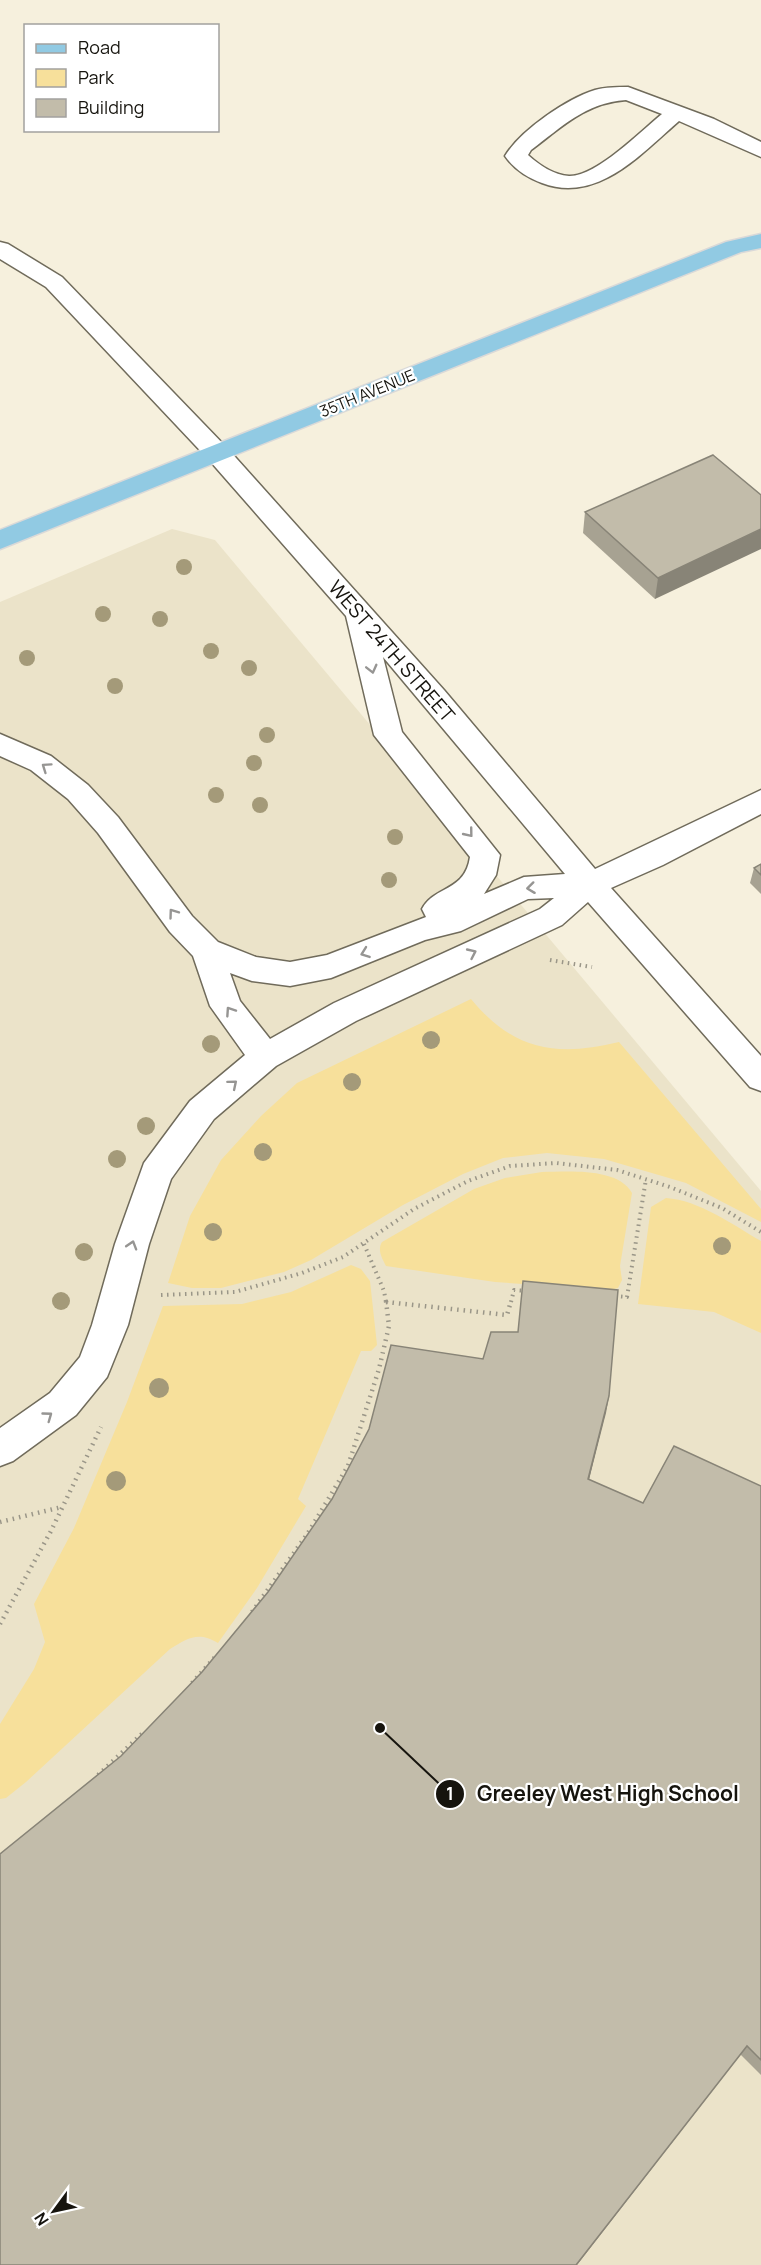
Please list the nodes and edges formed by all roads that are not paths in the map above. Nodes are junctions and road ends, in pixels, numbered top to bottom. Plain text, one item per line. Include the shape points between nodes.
1 (677, 112) junction
2 (761, 150) edge
3 (761, 229) edge
4 (761, 241) edge
5 (734, 247) junction
6 (0, 249) edge
7 (217, 453) junction
8 (0, 540) edge
9 (358, 612) junction
10 (0, 744) edge
11 (761, 801) edge
12 (590, 884) junction
13 (419, 930) junction
14 (207, 950) junction
15 (265, 1057) junction
16 (761, 1078) edge
17 (0, 1449) edge

1 - 1 street via 628,93 601,94 578,105 522,146 516,156 526,167 561,182 578,182 596,176
1 - 2 street
3 - 5 main road, 35TH AVENUE
4 - 5 main road, 35TH AVENUE
5 - 7 main road, 35TH AVENUE
6 - 7 street, WEST 24TH STREET via 54,282
7 - 8 main road, 35TH AVENUE
7 - 9 street, WEST 24TH STREET
9 - 12 street, WEST 24TH STREET
9 -> 13 street via 388,735 485,855 484,872 473,887 437,909
14 -> 10 street via 181,924 108,825 78,792 41,763
11 - 12 street
12 -> 13 street via 524,888 450,923
15 -> 12 street via 345,1012 551,917
12 - 16 street, WEST 24TH STREET
13 -> 14 street via 331,966 290,974 252,969
15 -> 14 street via 226,1006
17 -> 15 street via 63,1404 94,1366 156,1173 202,1110

